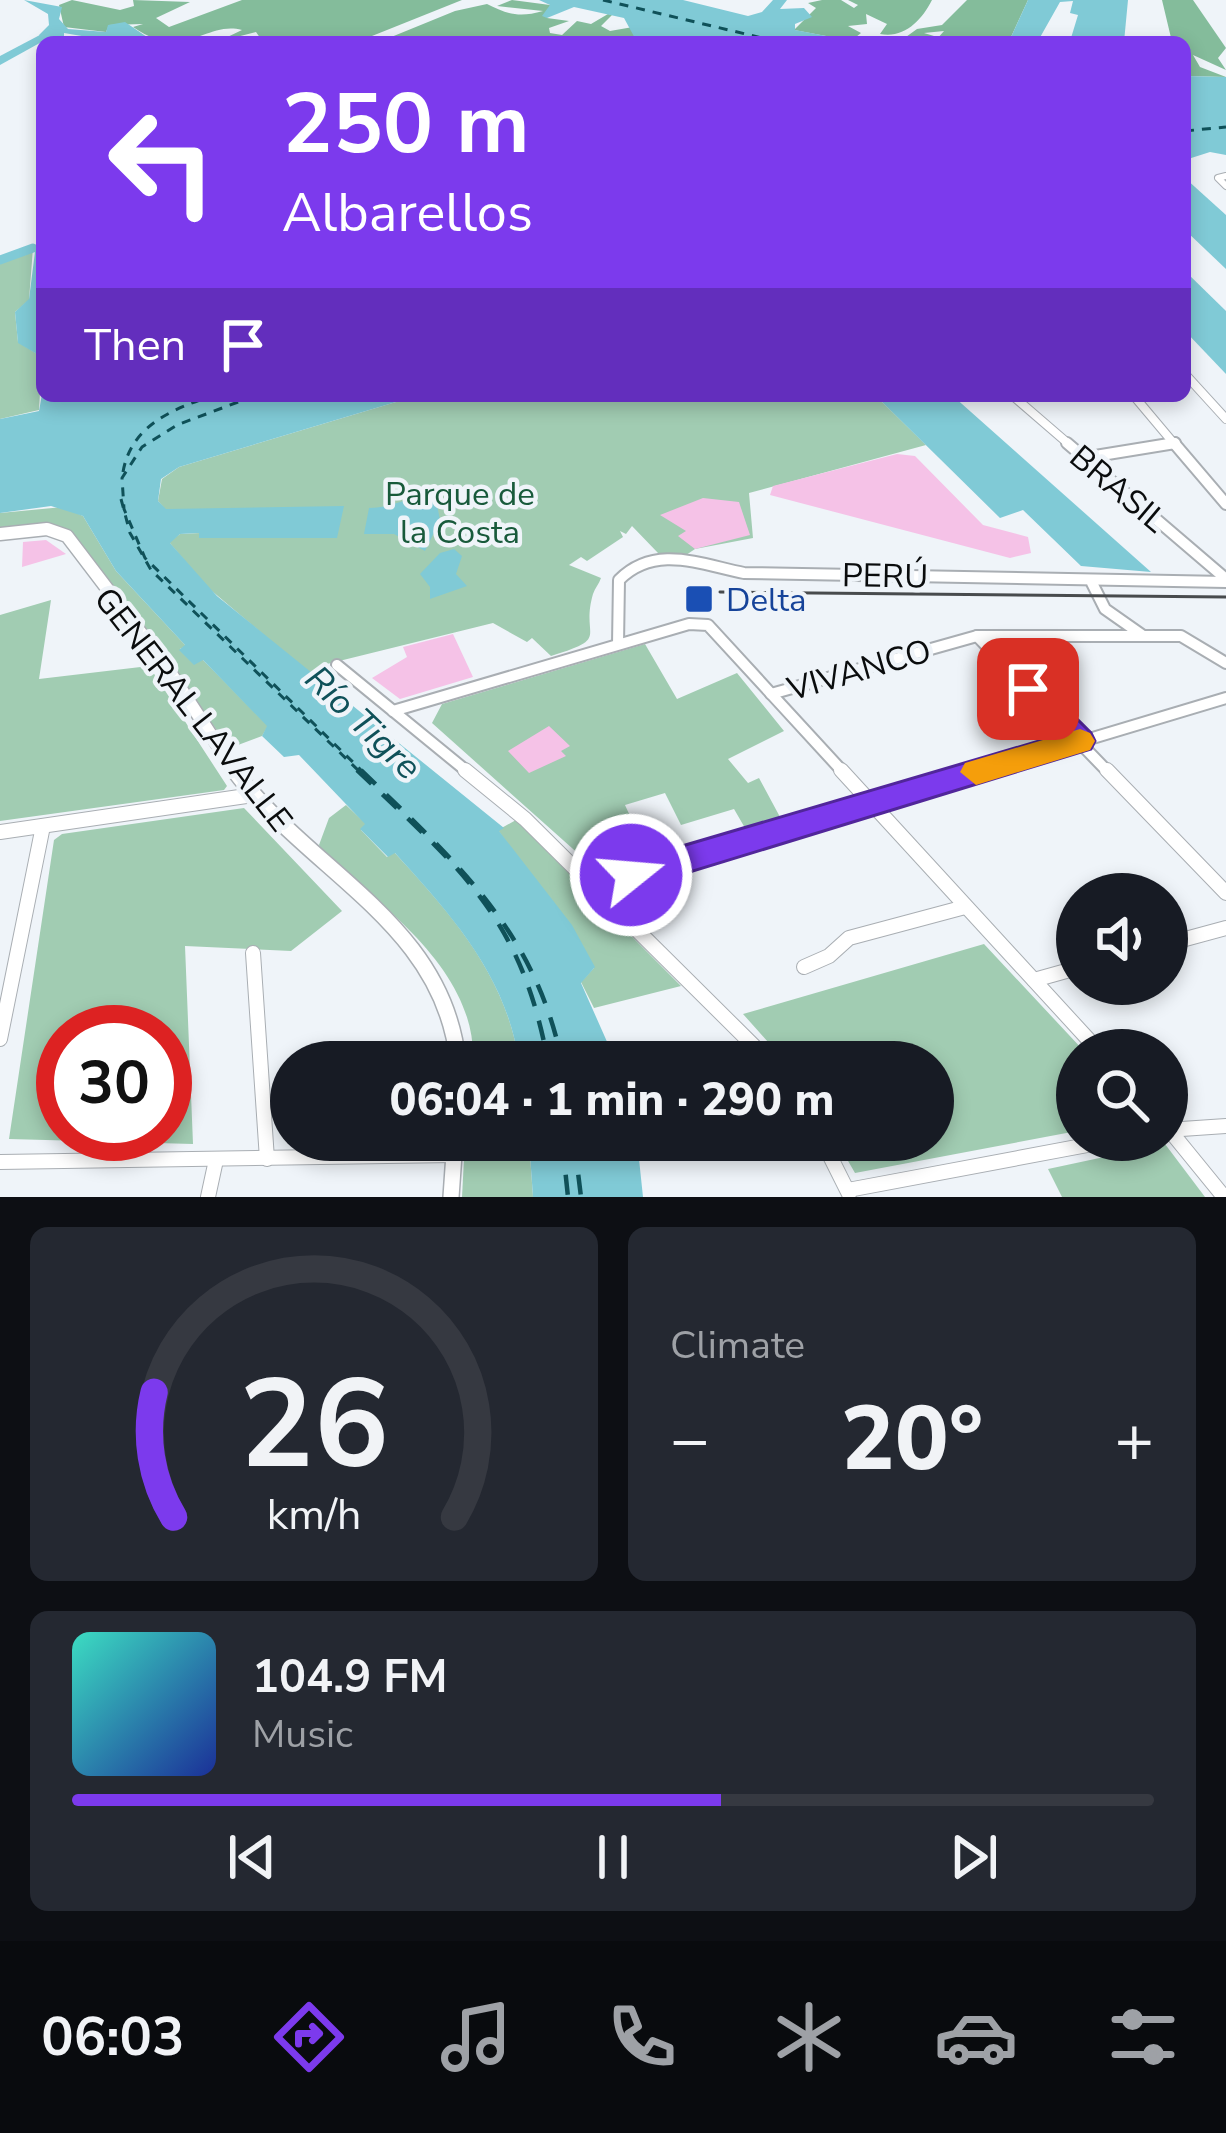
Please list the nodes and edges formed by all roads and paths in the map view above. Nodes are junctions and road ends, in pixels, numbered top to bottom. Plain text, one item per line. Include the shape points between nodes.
1 (1191, 371) edge
2 (1191, 379) edge
3 (1020, 402) edge
4 (1139, 402) edge
5 (1222, 405) edge
6 (1226, 418) edge
7 (1175, 443) junction
8 (1084, 458) junction
9 (1226, 483) edge
10 (1210, 485) junction
11 (1224, 499) edge
12 (0, 534) edge
13 (1226, 581) edge
14 (1092, 583) junction
15 (1143, 636) junction
16 (976, 637) junction
17 (619, 644) junction
18 (1226, 663) edge
19 (337, 665) dead end
20 (771, 694) junction
21 (1226, 698) edge
22 (393, 711) junction
23 (1080, 741) junction
24 (253, 795) junction
25 (871, 804) junction
26 (43, 826) junction
27 (0, 832) edge
28 (591, 887) junction
29 (1226, 893) edge
30 (965, 907) junction
31 (1226, 928) edge
32 (1188, 938) edge
33 (253, 953) dead end
34 (804, 967) dead end
35 (1056, 974) edge
36 (1034, 980) junction
37 (1079, 1029) edge
38 (0, 1039) edge
39 (456, 1041) edge
40 (749, 1041) edge
41 (1226, 1126) edge
42 (1188, 1128) edge
43 (1056, 1152) edge
44 (1188, 1153) edge
45 (267, 1159) junction
46 (270, 1159) edge
47 (216, 1160) junction
48 (453, 1161) edge
49 (832, 1161) edge
50 (0, 1162) edge
51 (849, 1194) edge
52 (208, 1197) edge
53 (451, 1197) edge
54 (1224, 1197) edge

1 - 5 street
2 - 5 street
3 - 8 street, BRASIL
4 - 7 street
5 - 6 street
7 - 8 street
7 - 10 street
8 - 13 street, BRASIL
9 - 10 street
10 - 11 street
12 - 24 street, GENERAL LAVALLE via 47,529 67,536
13 - 14 street, PERÚ
14 - 15 street via 1105,609
14 - 17 street, PERÚ via 727,572 654,558 619,580
15 - 16 street, VIVANCO
15 - 18 street, VIVANCO via 1190,639
16 - 20 street, VIVANCO
16 - 23 street
17 - 20 street via 688,624 712,628
17 - 22 street
19 - 22 street
20 - 25 street
21 - 23 street
22 - 28 street via 525,820
23 - 25 street
23 - 29 street
24 - 26 street
24 - 39 street, GENERAL LAVALLE via 410,945 454,1009
25 - 28 street
25 - 30 street
26 - 27 street
26 - 38 street
28 - 40 street
30 - 34 street via 849,938
30 - 36 street
31 - 32 street
33 - 45 street
35 - 36 street
36 - 37 street
41 - 42 street
43 - 51 street
44 - 54 street
45 - 46 street
45 - 47 street
47 - 50 street
47 - 52 street
48 - 53 street
49 - 51 street

